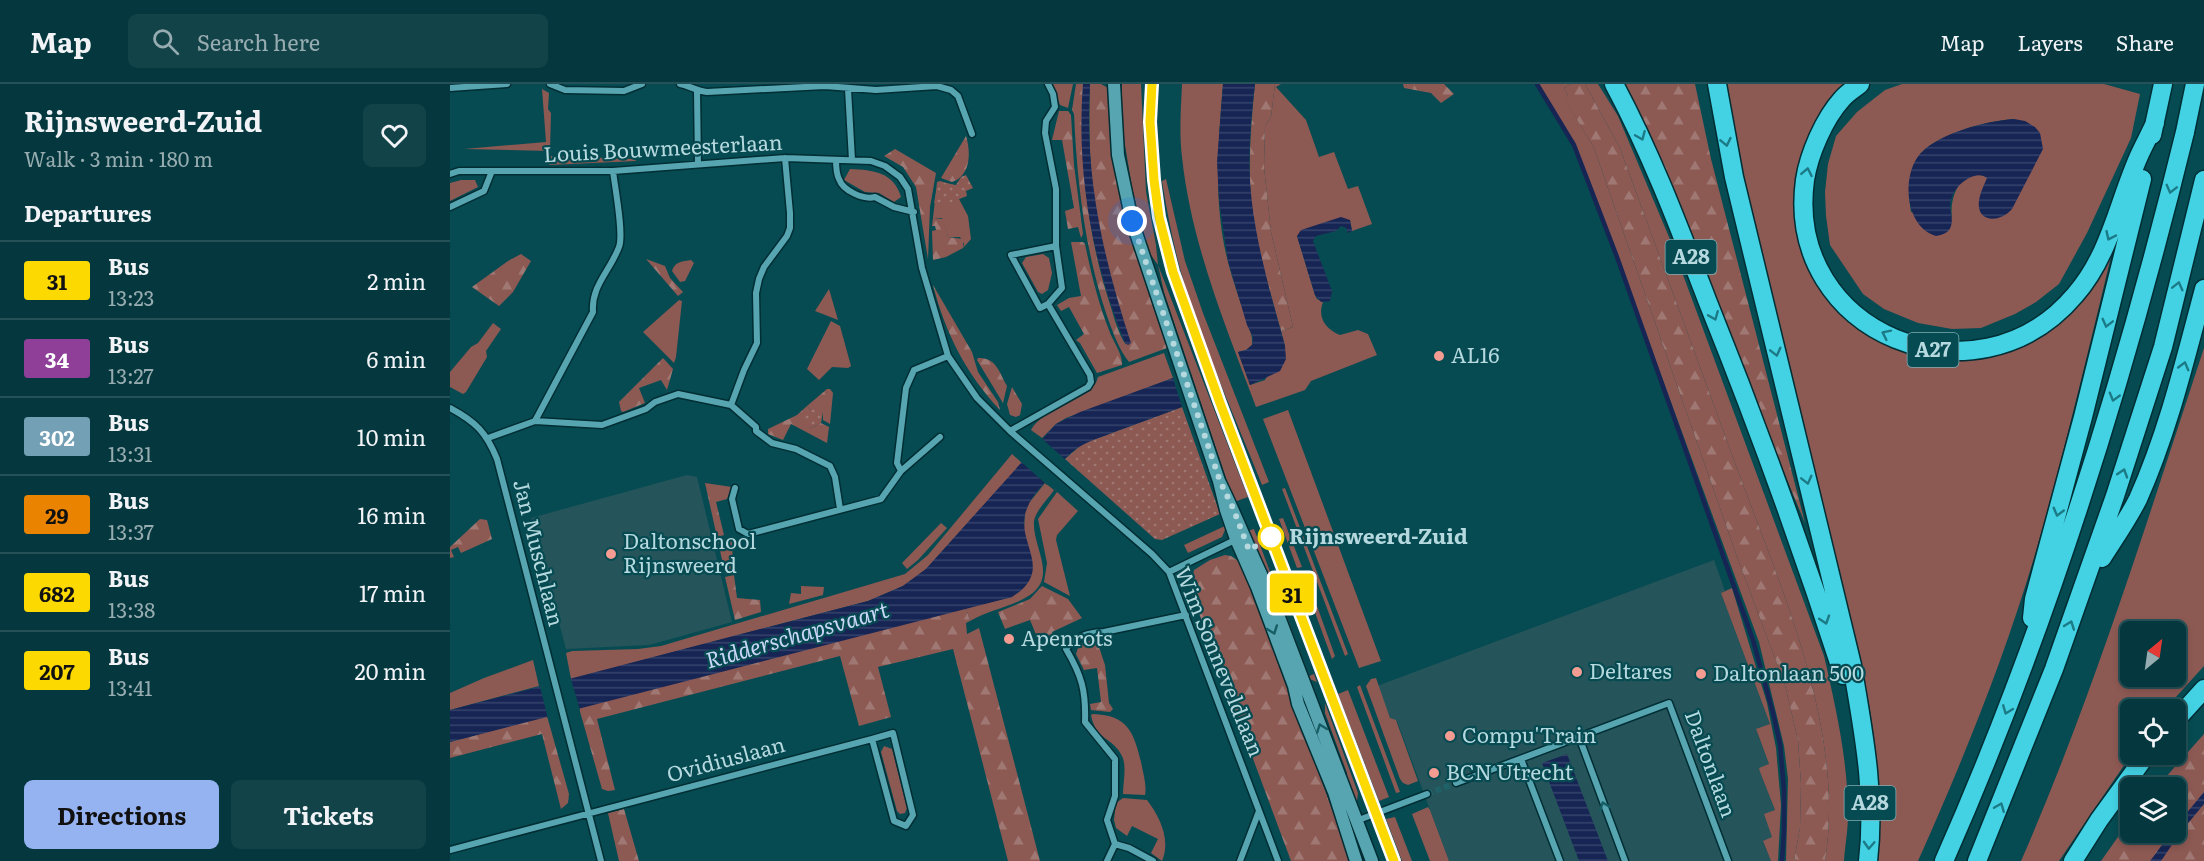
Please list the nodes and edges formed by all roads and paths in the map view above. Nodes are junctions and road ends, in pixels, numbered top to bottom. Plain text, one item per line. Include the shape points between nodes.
1 (507, 84) edge
2 (550, 84) edge
3 (642, 84) edge
4 (680, 84) edge
5 (1048, 84) edge
6 (1114, 84) edge
7 (1614, 84) edge
8 (1717, 84) edge
9 (1860, 84) edge
10 (2163, 84) edge
11 (2194, 84) edge
12 (2204, 87) edge
13 (450, 88) edge
14 (848, 89) junction
15 (697, 91) junction
16 (2155, 123) junction
17 (972, 134) dead end
18 (785, 158) junction
19 (836, 160) junction
20 (852, 160) junction
21 (698, 164) junction
22 (492, 171) junction
23 (613, 171) junction
24 (450, 174) edge
25 (2204, 180) edge
26 (450, 207) edge
27 (914, 212) junction
28 (1056, 246) junction
29 (2204, 289) edge
30 (1048, 304) junction
31 (948, 356) junction
32 (731, 405) junction
33 (450, 408) edge
34 (535, 422) junction
35 (1010, 431) junction
36 (939, 437) dead end
37 (488, 438) junction
38 (1023, 442) joint
39 (901, 471) junction
40 (735, 488) dead end
41 (840, 509) junction
42 (1239, 538) junction
43 (1169, 572) junction
44 (2084, 588) junction
45 (1186, 615) junction
46 (2027, 655) junction
47 (2204, 689) edge
48 (2186, 709) edge
49 (1579, 737) junction
50 (872, 739) junction
51 (1866, 745) junction
52 (1521, 759) junction
53 (2139, 765) edge
54 (1456, 783) tunnel mouth
55 (1427, 794) tunnel mouth
56 (1259, 811) junction
57 (588, 813) junction
58 (1357, 821) junction
59 (1345, 827) junction
60 (1115, 844) junction
61 (450, 850) edge
62 (601, 861) edge
63 (1107, 861) edge
64 (1153, 861) edge
65 (1240, 861) edge
66 (1278, 861) edge
67 (1356, 861) edge
68 (1372, 861) edge
69 (1560, 861) edge
70 (1625, 861) edge
71 (1728, 861) edge
72 (1868, 861) edge
73 (1944, 861) edge
74 (1977, 861) edge
75 (2073, 861) edge

1 - 13 street
2 - 3 street via 564,90 624,91
4 - 15 street
5 - 28 street via 1054,107 1045,133 1056,189
6 - 42 main road via 1118,155 1130,211 1220,481 1233,508
7 -> 51 highway, A28 via 1638,128 1736,373 1808,564
8 -> 51 highway, A28 via 1734,177 1834,585
16 -> 9 highway, A27 via 2139,156 2114,229 2094,270 2076,295 2053,318 2006,344 1955,352 1930,350 1884,334 1847,308 1815,261 1809,243 1804,192 1812,151 1842,99
10 - 16 highway, A27
11 - 12 highway
11 -> 46 highway, A27, bridge via 2185,132 2112,404
14 - 15 street via 825,86
14 - 17 street via 945,87 957,96
14 - 20 street
15 - 21 street
16 -> 46 highway, A27 via 2034,599
18 - 19 street, Louis Bouwmeesterlaan
18 - 21 street, Louis Bouwmeesterlaan
18 - 32 street via 790,228 759,279 757,343
19 - 20 street, Louis Bouwmeesterlaan
19 - 27 street via 839,181 844,186 868,199 875,197
20 - 27 street, Louis Bouwmeesterlaan via 871,161 893,171 908,189
21 - 23 street, Louis Bouwmeesterlaan
22 - 23 street, Louis Bouwmeesterlaan
22 - 24 street, Louis Bouwmeesterlaan
22 - 26 street via 484,191
23 - 34 street via 620,246 599,282 592,300 593,312
44 -> 25 highway via 2163,347
27 - 31 street, Louis Bouwmeesterlaan via 929,296
28 - 30 street via 1062,288
28 - 30 street via 1011,255 1040,308
44 -> 29 highway via 2137,501 2161,440
30 - 35 street via 1090,375 1090,382 1088,387
31 - 35 street, Louis Bouwmeesterlaan via 977,398
31 - 39 street via 914,370 906,388 897,463
32 - 34 street via 674,394 602,425
32 - 41 street via 772,444 796,449 830,466
33 - 37 street, Jan Muschlaan
34 - 37 street
35 - 38 street, Louis Bouwmeesterlaan
36 - 39 street
37 - 57 street, Jan Muschlaan via 497,459
38 - 43 street, Wim Sonneveldlaan
39 - 41 street via 881,499
40 - 41 street via 732,499 739,528 748,534
42 - 43 street
58 -> 42 main road via 1269,591
42 -> 59 main road
43 - 45 street, Wim Sonneveldlaan
74 -> 44 highway
45 - 56 street, Wim Sonneveldlaan
45 - 60 street via 1093,632 1071,642 1066,649 1080,673 1085,722 1115,759 1115,796 1107,820
46 -> 73 highway, A27
47 - 48 highway
49 - 52 street, Daltonlaan
70 -> 49 street
49 - 71 street, Daltonlaan via 1669,703
50 - 50 street, Ovidiuslaan via 894,821 906,825 913,815 893,733
50 - 57 street, Ovidiuslaan
51 -> 72 highway, A28 via 1870,786
52 - 54 street, Daltonlaan
52 - 69 street
53 - 75 highway
55 - 58 street
56 - 65 street
56 - 66 street, Wim Sonneveldlaan
57 - 61 street, Ovidiuslaan
57 - 62 street, Jan Muschlaan
58 - 59 street
58 - 68 main road
59 - 67 main road
60 - 63 street
60 - 64 street

